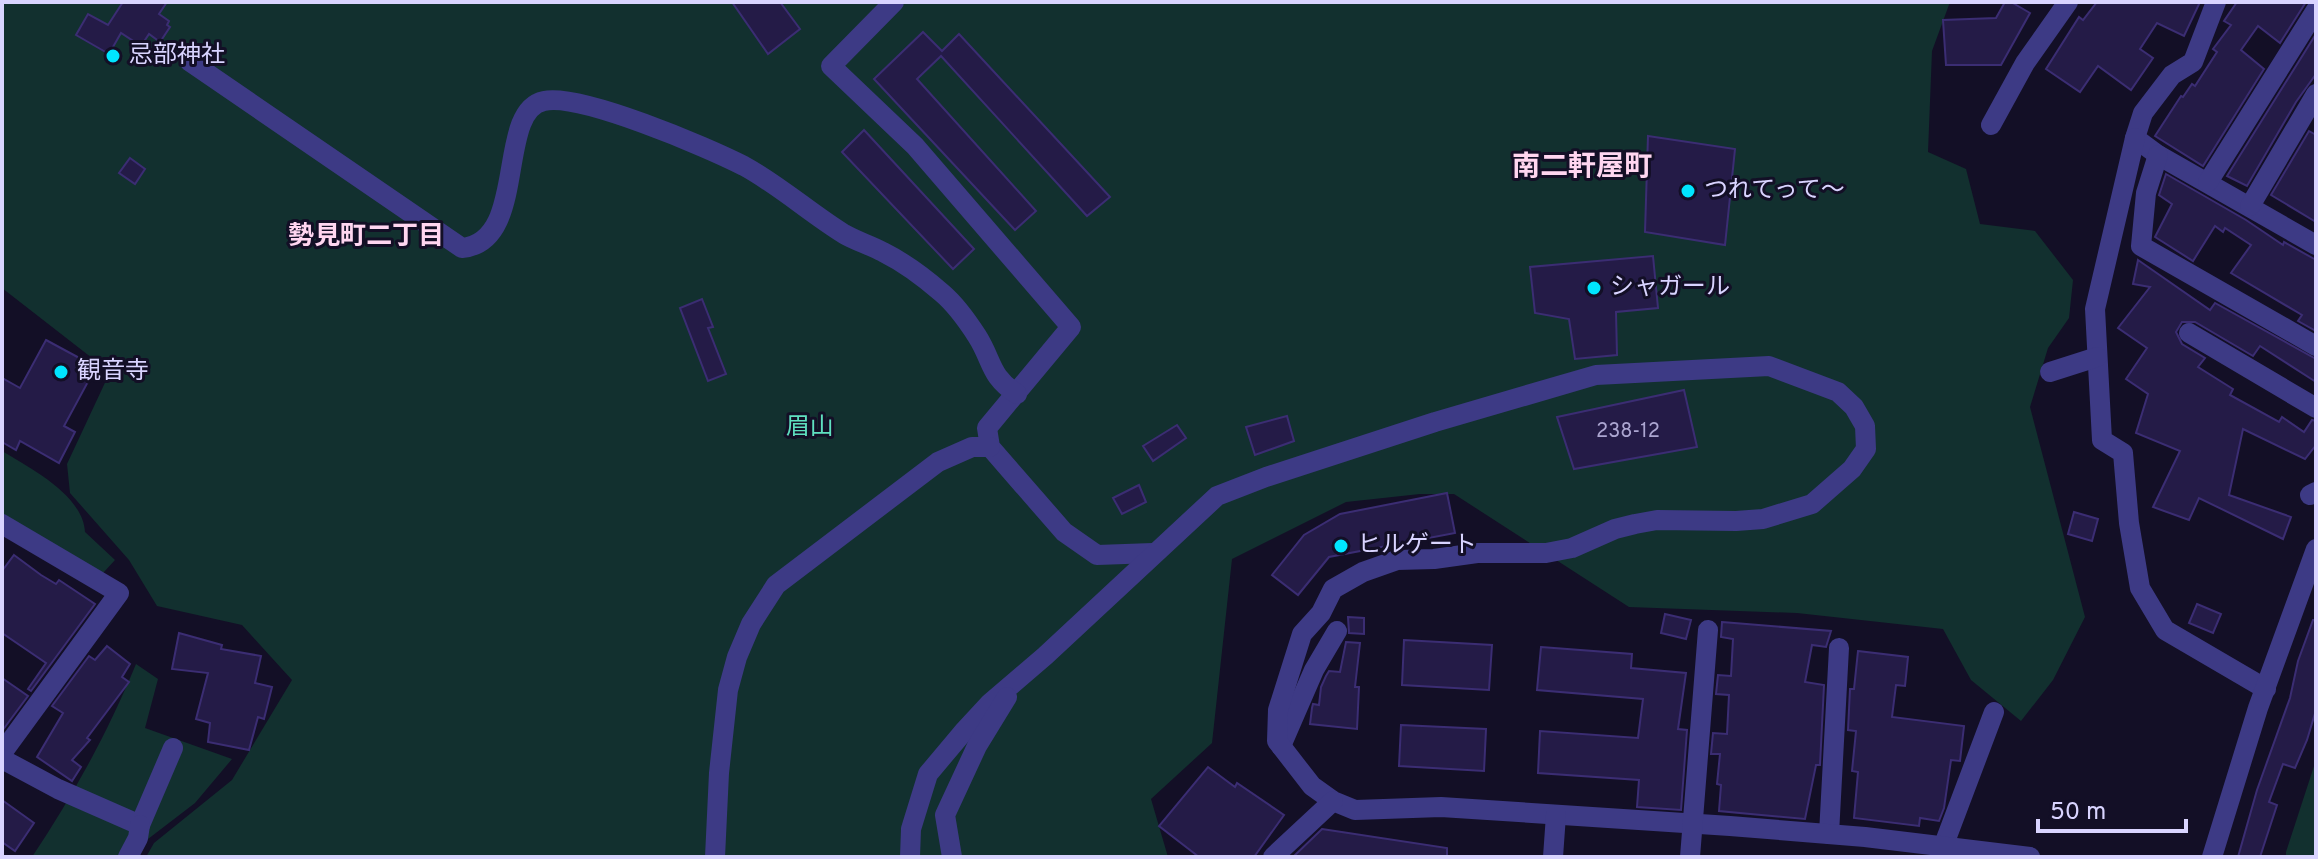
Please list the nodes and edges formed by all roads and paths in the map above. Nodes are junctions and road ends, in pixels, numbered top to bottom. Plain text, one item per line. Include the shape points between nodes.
1 (894, 2) edge
2 (2068, 2) edge
3 (2216, 2) edge
4 (2316, 10) edge
5 (189, 61) dead end
6 (2316, 94) edge
7 (1991, 125) dead end
8 (2135, 138) junction
9 (2158, 155) junction
10 (2208, 182) junction
11 (2250, 206) junction
12 (2316, 245) edge
13 (2189, 333) dead end
14 (2316, 346) edge
15 (2097, 357) junction
16 (2050, 372) dead end
17 (1017, 394) junction
18 (2316, 408) edge
19 (990, 447) junction
20 (5, 530) edge
21 (2316, 549) edge
22 (1153, 553) junction
23 (1708, 630) dead end
24 (1337, 631) dead end
25 (1839, 648) dead end
26 (1017, 680) junction
27 (2266, 689) junction
28 (1994, 712) dead end
29 (1281, 747) junction
30 (173, 748) dead end
31 (2, 756) edge
32 (1333, 801) junction
33 (1556, 815) junction
34 (1692, 824) junction
35 (140, 825) junction
36 (1829, 834) junction
37 (1865, 837) junction
38 (1952, 851) edge
39 (128, 857) edge
40 (715, 857) edge
41 (910, 857) edge
42 (952, 857) edge
43 (1273, 857) edge
44 (1553, 857) edge
45 (1690, 857) edge
46 (1856, 857) edge
47 (2030, 857) edge
48 (2212, 857) edge

1 - 17 street via 831,66 915,146 1071,327
2 - 7 street via 2025,63
3 - 8 street via 2193,62 2172,75 2143,113
4 - 10 street
5 - 17 street via 462,248 475,247 489,236 500,216 527,110 541,101 570,100 674,135 745,167 943,294 977,335 1000,383
6 - 11 street
8 - 9 street
8 - 15 street via 2095,309
9 - 10 street
9 - 14 street via 2146,193 2141,246
10 - 11 street
11 - 12 street
13 - 18 street
15 - 16 street
15 - 27 street via 2102,440 2123,453 2140,588 2165,630
17 - 19 street via 987,428
19 - 22 street via 1064,532 1097,555
19 - 40 street via 972,447 938,462 776,585 751,624 728,690
20 - 31 street via 119,593
21 - 27 street
22 - 26 street
22 - 29 street via 1217,496 1421,426 1596,375 1769,366 1838,392 1865,426 1866,449 1852,469 1812,504 1788,513 1736,521 1657,520 1546,553 1397,560 1363,572 1333,589 1302,634 1278,710
23 - 34 street
24 - 29 street
25 - 36 street
26 - 41 street via 928,774 911,829
26 - 42 street via 977,746 945,815
27 - 48 street
28 - 38 street
29 - 32 street via 1312,786
30 - 35 street
31 - 35 street via 58,789
32 - 33 street via 1355,810 1441,807
32 - 43 street
33 - 34 street
33 - 44 street
34 - 36 street
34 - 45 street
35 - 39 street
36 - 37 street
37 - 38 street
37 - 46 street
38 - 47 street

